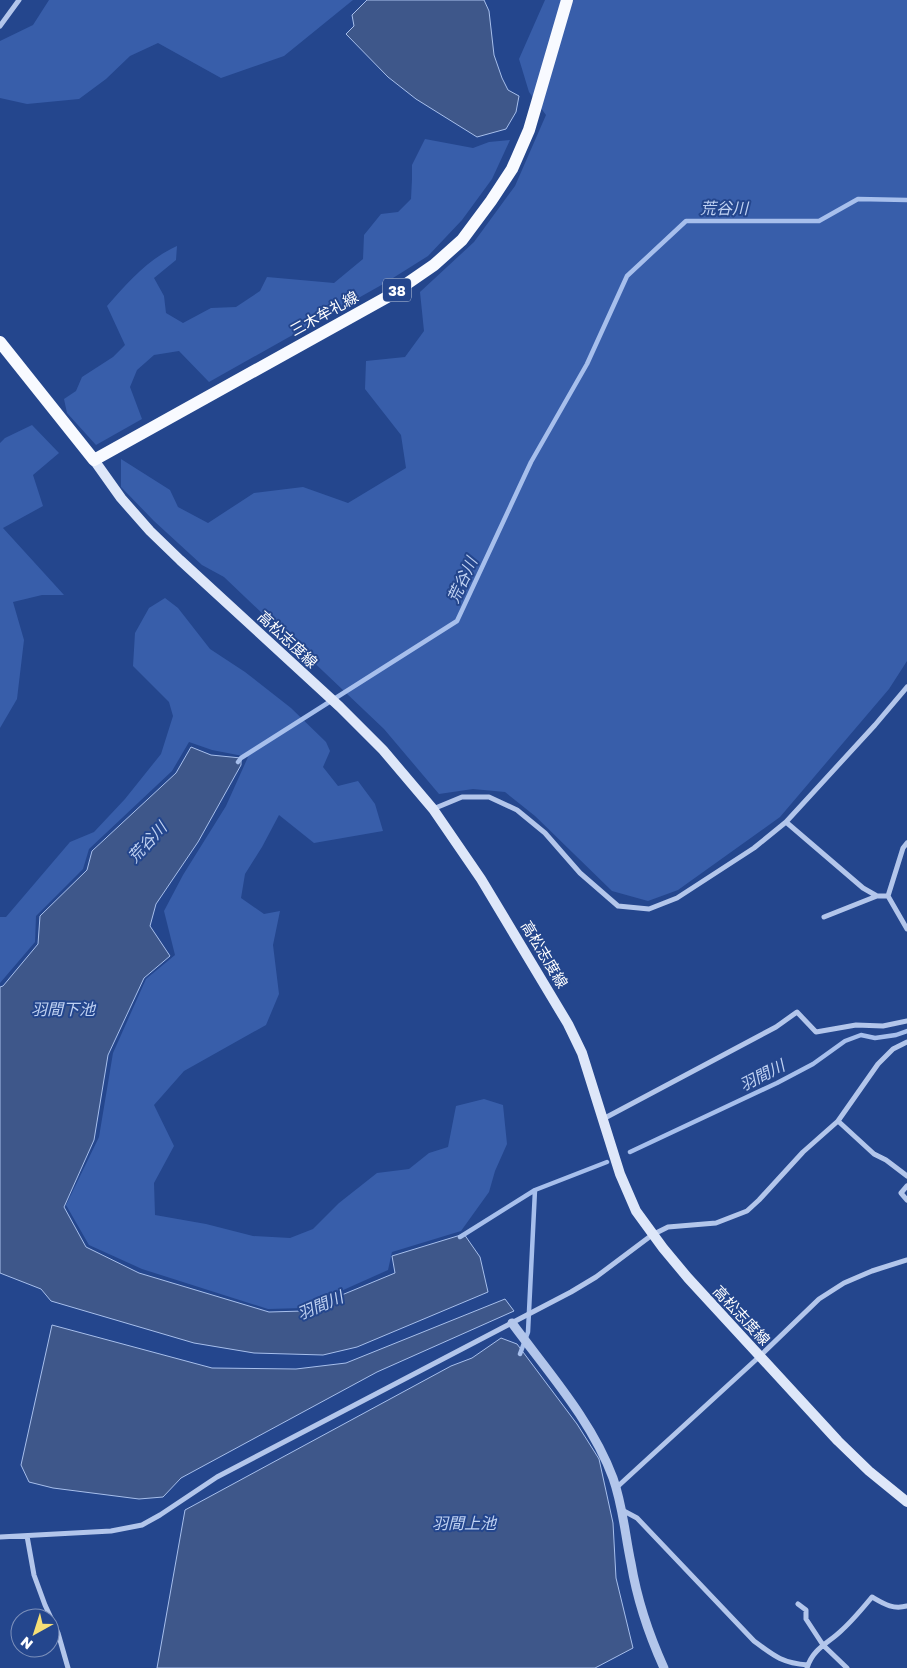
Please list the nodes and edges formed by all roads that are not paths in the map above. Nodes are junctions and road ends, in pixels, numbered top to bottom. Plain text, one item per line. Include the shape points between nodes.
1 (19, 0) edge
2 (568, 0) edge
3 (0, 26) edge
4 (0, 342) edge
5 (94, 460) junction
6 (907, 687) edge
7 (434, 809) junction
8 (786, 822) junction
9 (907, 843) edge
10 (877, 896) junction
11 (888, 896) junction
12 (824, 916) dead end
13 (907, 929) edge
14 (907, 1021) edge
15 (907, 1042) edge
16 (602, 1119) junction
17 (838, 1121) junction
18 (907, 1176) edge
19 (907, 1186) edge
20 (907, 1200) edge
21 (652, 1235) junction
22 (907, 1260) edge
23 (512, 1322) junction
24 (760, 1356) junction
25 (616, 1488) junction
26 (907, 1502) edge
27 (621, 1510) junction
28 (27, 1536) junction
29 (0, 1537) edge
30 (798, 1604) dead end
31 (907, 1606) edge
32 (823, 1645) junction
33 (808, 1666) edge
34 (68, 1668) edge
35 (664, 1668) edge
36 (847, 1668) edge

1 - 3 street
2 - 5 main road, 三木牟礼線 / 38 via 529,130 491,201 462,240 434,265 389,296
4 - 5 main road
5 - 7 main road, 高松志度線 via 150,531 340,707
6 - 8 street
7 - 8 street via 462,797 489,796 518,810 545,833 580,873 618,906 649,909 677,898 754,848
7 - 16 main road, 高松志度線 via 482,880 568,1024 582,1053
8 - 10 street via 863,888
9 - 11 street
10 - 11 street
10 - 12 street
11 - 13 street
14 - 16 street via 816,1032 797,1012 776,1027
15 - 17 street via 893,1049 878,1064
16 - 21 main road, 高松志度線 via 636,1212
17 - 18 street via 874,1154
17 - 21 street via 746,1211 716,1223 668,1227
19 - 20 street via 900,1193
21 - 23 street via 596,1277
21 - 24 main road, 高松志度線
22 - 24 street via 872,1270 819,1299
23 - 25 street via 587,1426
23 - 28 street via 217,1476 142,1525 111,1531
24 - 25 street
24 - 26 main road, 高松志度線 via 838,1441
25 - 27 street
27 - 33 street via 637,1518 754,1641 775,1657 791,1664
27 - 35 street via 636,1587
28 - 29 street
28 - 34 street via 34,1575 58,1633
30 - 32 street via 806,1610 806,1619
31 - 32 street via 888,1606 872,1597 840,1633
32 - 33 street via 814,1653
32 - 36 street

